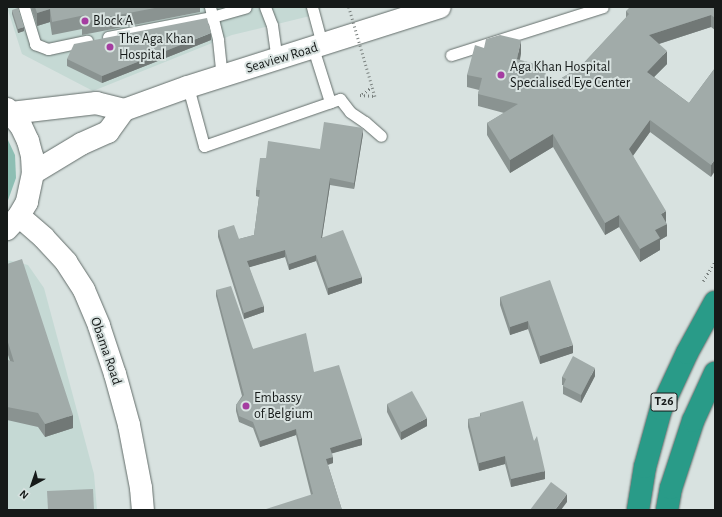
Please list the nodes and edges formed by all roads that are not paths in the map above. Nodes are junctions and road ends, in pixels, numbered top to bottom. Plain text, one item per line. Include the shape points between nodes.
1 (24, 7) edge
2 (246, 7) edge
3 (265, 7) edge
4 (312, 7) edge
5 (440, 7) edge
6 (603, 7) edge
7 (211, 12) edge
8 (318, 46) junction
9 (451, 55) dead end
10 (277, 59) junction
11 (222, 76) junction
12 (188, 87) junction
13 (330, 102) junction
14 (124, 110) junction
15 (9, 111) edge
16 (381, 136) dead end
17 (33, 173) junction
18 (13, 222) edge
19 (715, 302) edge
20 (715, 374) edge
21 (143, 510) edge
22 (638, 510) edge
23 (667, 510) edge

1 - 7 lane via 34,44 48,49
2 - 7 lane
3 - 10 lane via 272,25
4 - 8 lane
5 - 8 main road, Seaview Road
6 - 9 lane
7 - 11 lane via 218,40
8 - 10 main road, Seaview Road
8 - 13 lane
10 - 11 main road, Seaview Road
11 - 12 main road, Seaview Road
12 - 13 lane via 204,146
12 - 14 main road, Seaview Road
13 - 16 lane via 340,99 350,112
14 - 15 main road via 96,103 71,108
14 - 17 main road via 108,132
15 - 17 main road via 28,140
17 - 18 main road via 27,202
18 - 21 main road, Obama Road via 44,238 66,262 87,297 115,374 129,425
19 - 22 highway, T26 via 687,353 661,409 645,467
20 - 23 highway, T26 via 693,421 671,488

